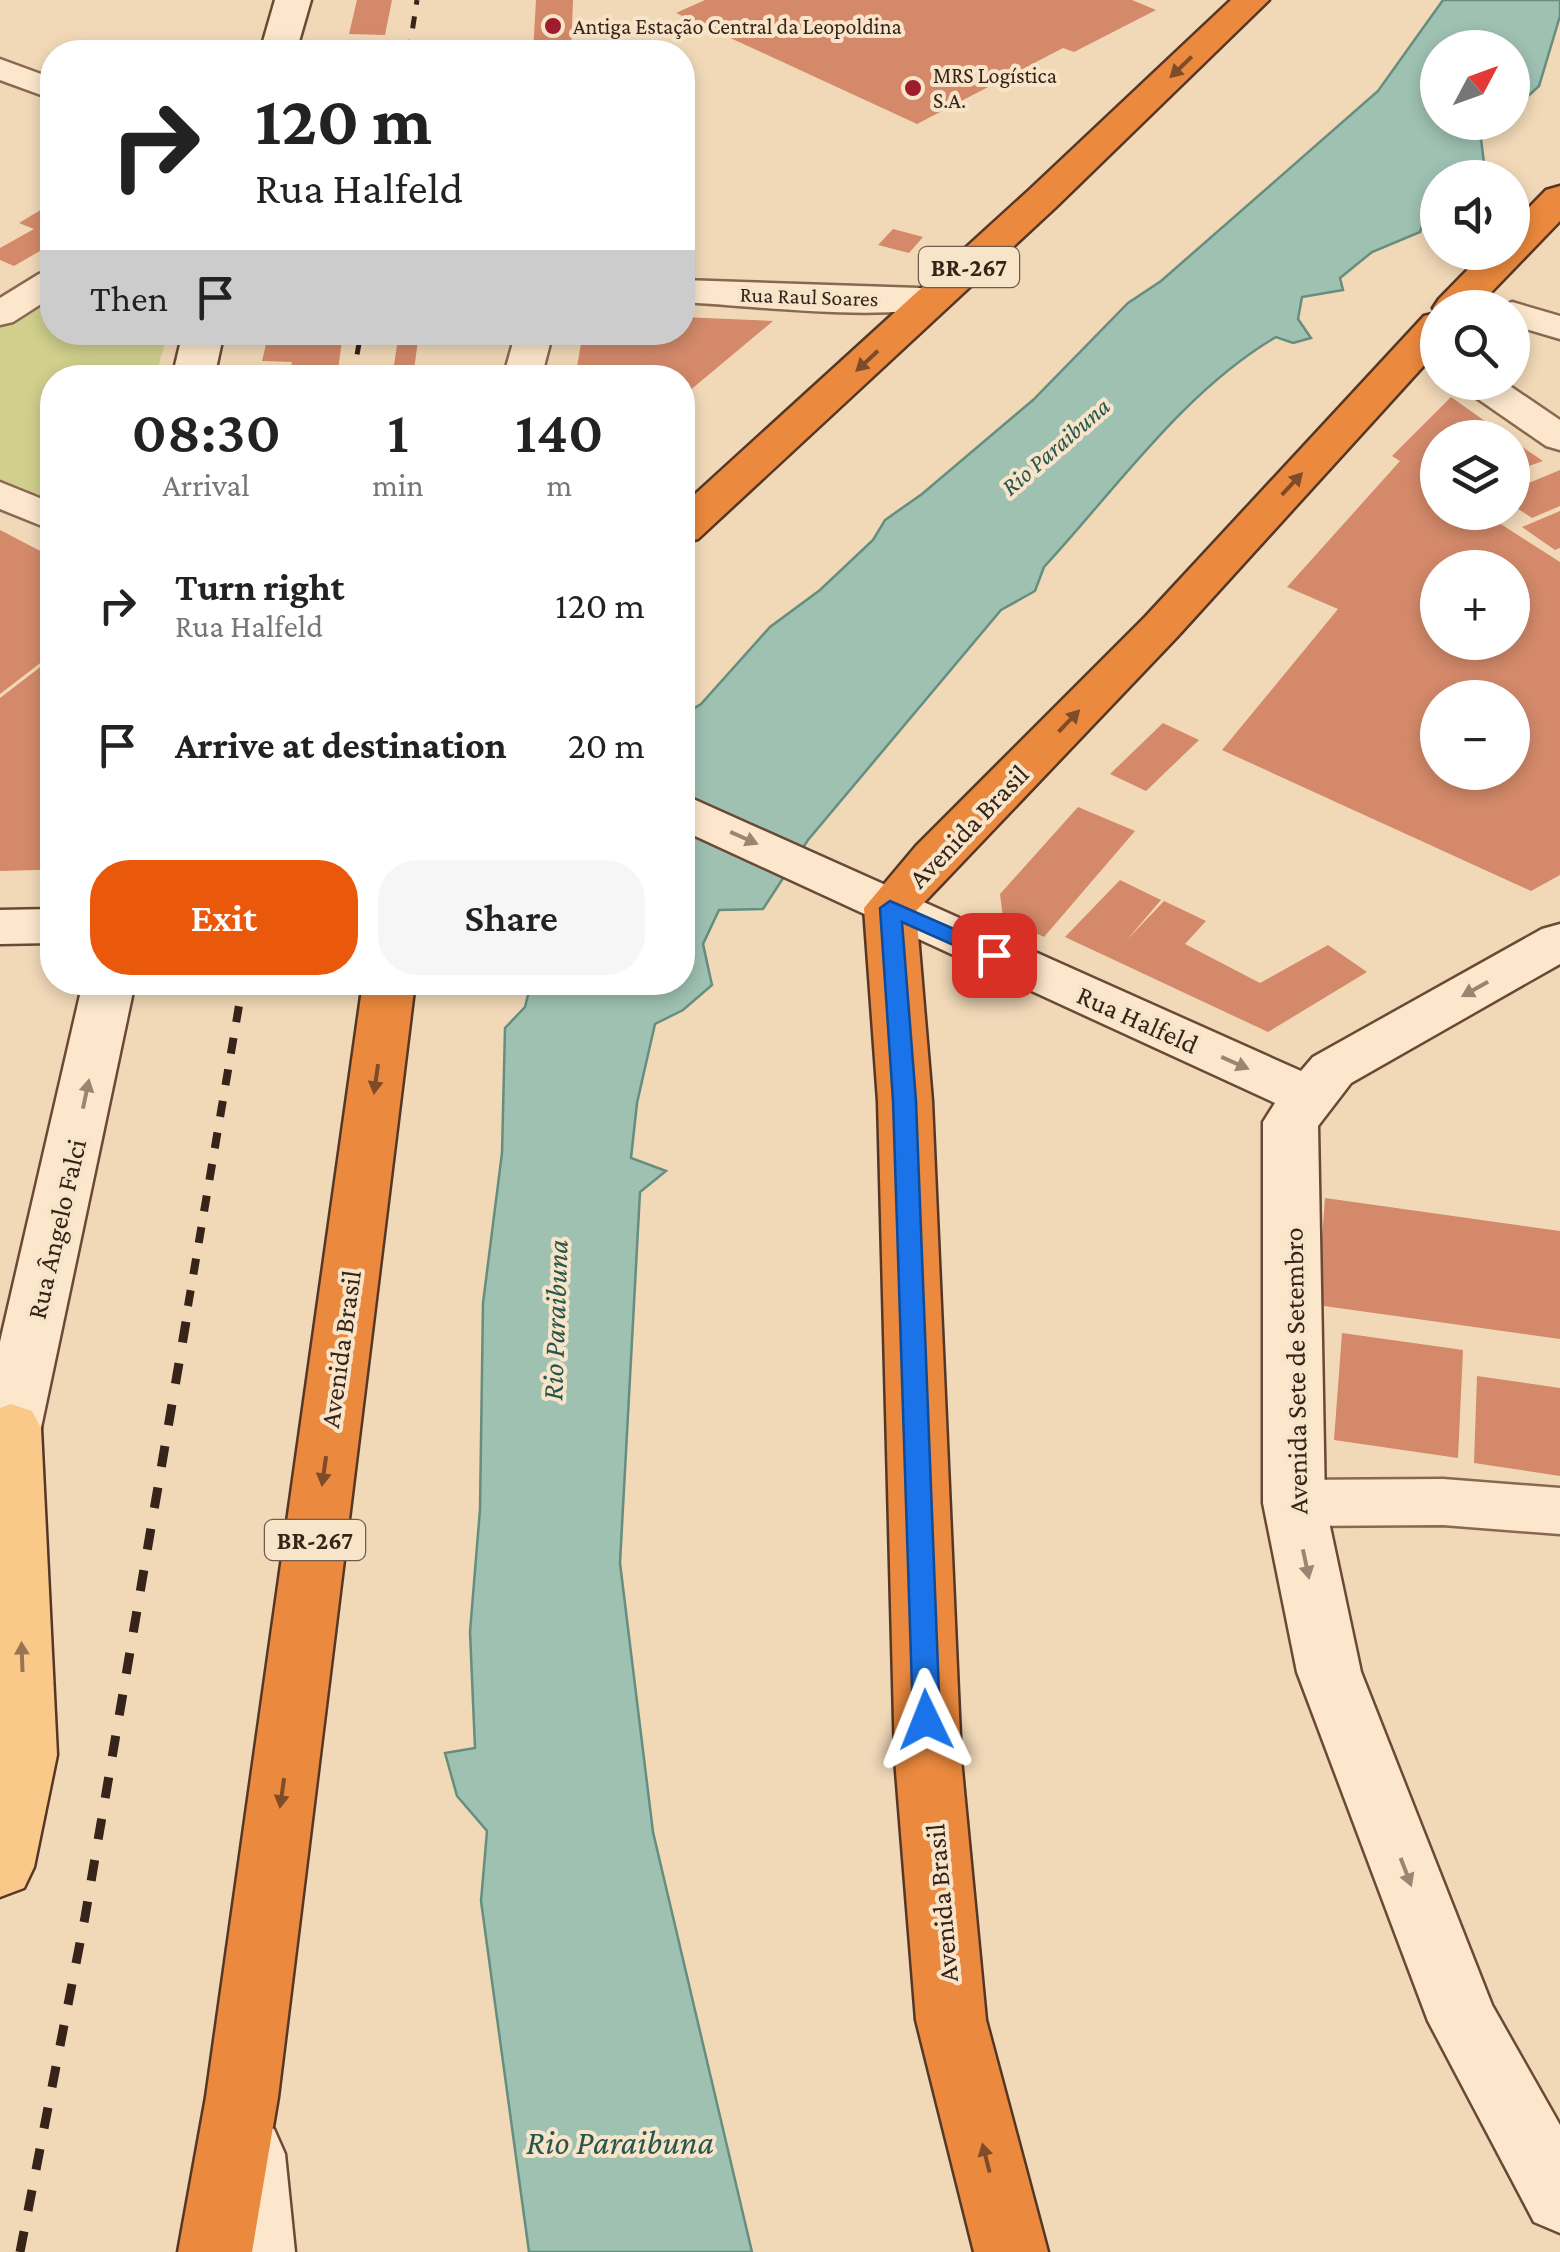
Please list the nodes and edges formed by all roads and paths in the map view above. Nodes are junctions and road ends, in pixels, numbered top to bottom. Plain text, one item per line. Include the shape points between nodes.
1 (293, 0) edge
2 (1252, 0) edge
3 (281, 40) edge
4 (0, 69) edge
5 (40, 84) edge
6 (1535, 229) edge
7 (40, 289) edge
8 (1480, 290) edge
9 (695, 291) edge
10 (936, 297) junction
11 (0, 314) edge
12 (1530, 319) edge
13 (1560, 328) edge
14 (1420, 356) edge
15 (1504, 400) edge
16 (1560, 438) edge
17 (0, 494) edge
18 (40, 512) edge
19 (695, 518) edge
20 (695, 816) edge
21 (890, 908) junction
22 (40, 926) edge
23 (0, 927) edge
24 (1560, 941) edge
25 (106, 995) edge
26 (387, 995) edge
27 (1308, 1096) junction
28 (6, 1452) edge
29 (1294, 1503) junction
30 (1560, 1511) edge
31 (0, 1867) edge
32 (242, 2097) junction
33 (1560, 2197) edge
34 (215, 2252) edge
35 (258, 2252) edge
36 (1011, 2252) edge

1 - 3 street
2 -> 10 highway, BR-267
4 - 5 street
6 - 8 highway, Avenida Brasil
7 - 11 street
9 - 10 street, Rua Raul Soares
10 -> 19 highway, BR-267
12 - 13 street
21 -> 14 highway, Avenida Brasil
15 - 16 street
17 - 18 street
20 -> 21 street, Rua Halfeld
21 -> 27 street, Rua Halfeld
36 -> 21 highway, Avenida Brasil via 951,2020 928,1759 905,1101
22 - 23 street
24 -> 27 street, Avenida Sete de Setembro via 1332,1070
28 -> 25 street, Rua Ângelo Falci
26 -> 32 highway, Avenida Brasil / BR-267
27 - 29 street, Avenida Sete de Setembro via 1290,1122
31 -> 28 main road via 24,1754
29 - 30 street via 1443,1502
29 -> 33 street, Avenida Sete de Setembro via 1328,1672 1463,2021
32 - 34 highway, BR-267
32 - 35 street, Avenida Brasil

